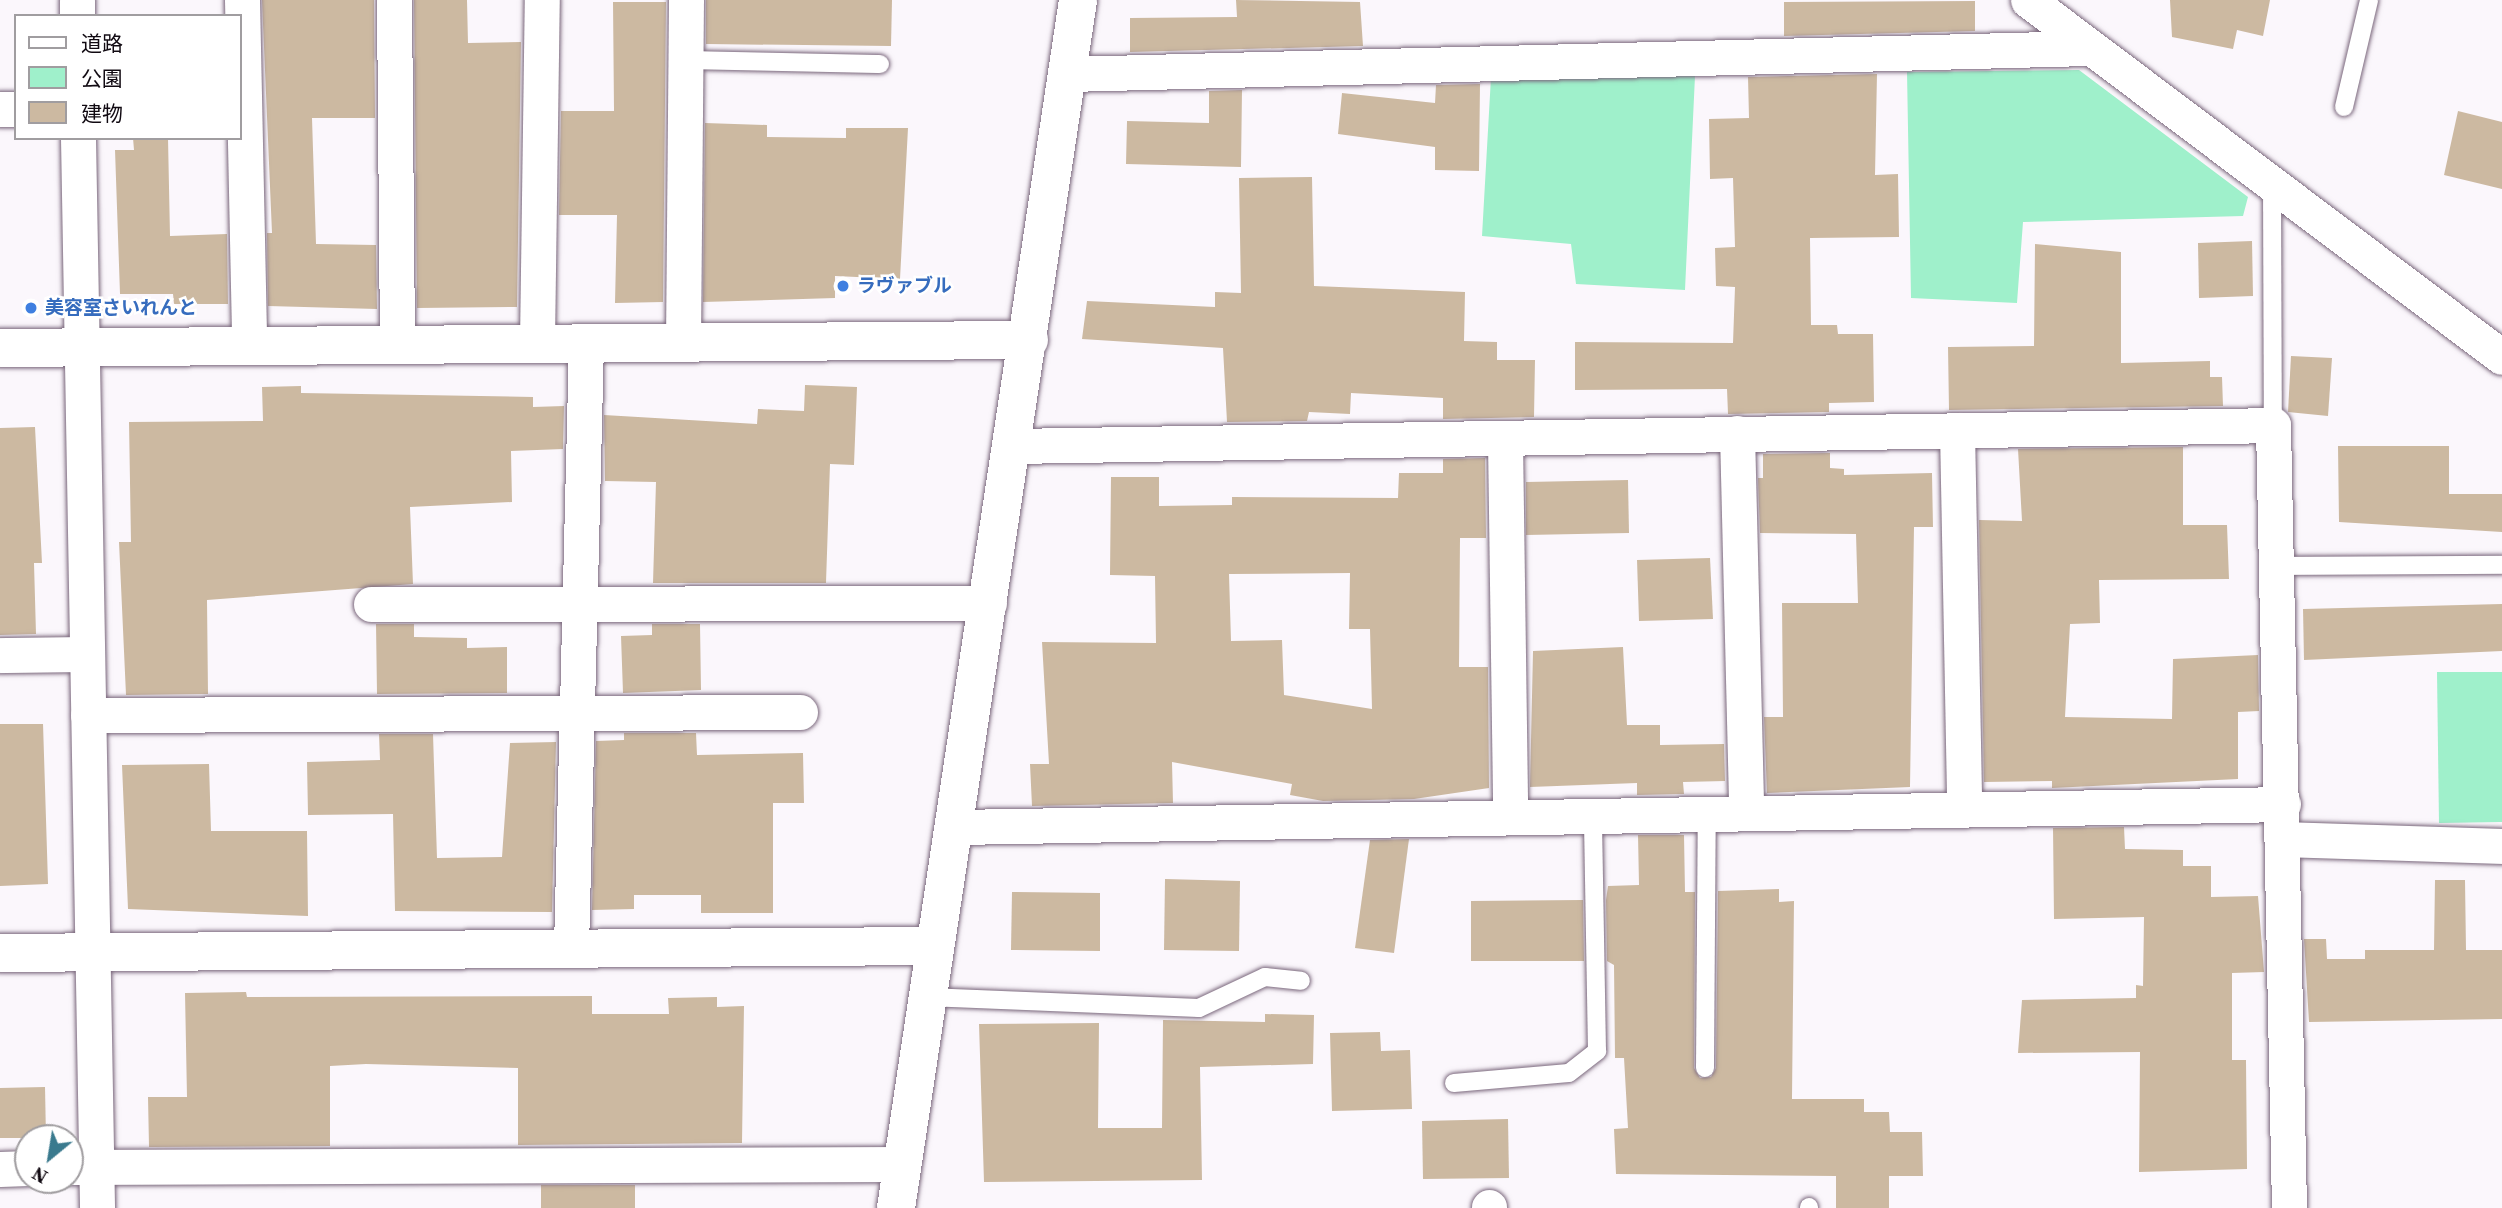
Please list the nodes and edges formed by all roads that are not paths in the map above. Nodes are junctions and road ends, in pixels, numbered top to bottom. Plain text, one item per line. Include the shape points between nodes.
1 (242, 0) edge
2 (394, 0) edge
3 (542, 0) edge
4 (685, 0) edge
5 (1079, 0) edge
6 (2028, 0) edge
7 (2370, 0) edge
8 (2090, 47) junction
9 (684, 60) junction
10 (880, 64) dead end
11 (1068, 74) junction
12 (2344, 107) dead end
13 (78, 140) edge
14 (2272, 184) junction
15 (1029, 340) junction
16 (537, 342) junction
17 (397, 343) junction
18 (586, 343) junction
19 (683, 343) junction
20 (249, 345) junction
21 (81, 347) junction
22 (0, 348) edge
23 (2502, 357) edge
24 (2273, 425) junction
25 (1957, 430) junction
26 (1737, 433) junction
27 (1505, 440) junction
28 (1012, 446) junction
29 (2502, 565) edge
30 (2276, 566) junction
31 (584, 601) junction
32 (989, 603) junction
33 (371, 604) dead end
34 (87, 654) junction
35 (0, 655) edge
36 (800, 712) dead end
37 (581, 713) junction
38 (88, 715) junction
39 (2283, 804) junction
40 (1964, 809) junction
41 (1707, 813) junction
42 (1746, 813) junction
43 (1593, 816) junction
44 (1510, 817) junction
45 (956, 827) junction
46 (2283, 839) junction
47 (2502, 846) edge
48 (935, 946) junction
49 (571, 948) junction
50 (89, 951) junction
51 (0, 953) edge
52 (1301, 981) dead end
53 (927, 997) junction
54 (1705, 1068) dead end
55 (1454, 1083) dead end
56 (84, 1131) edge
57 (902, 1164) junction
58 (84, 1167) edge
59 (84, 1170) edge
60 (97, 1208) edge
61 (895, 1208) edge
62 (2289, 1208) edge

1 - 20 street
2 - 17 street
3 - 16 street
4 - 9 street
5 - 11 street
6 - 8 street
7 - 12 lane
8 - 11 street
8 - 14 street
9 - 10 lane
9 - 19 street
11 - 15 street
13 - 21 street
14 - 23 street
14 - 24 lane
15 - 19 street
15 - 28 street
16 - 17 street
16 - 18 street
17 - 20 street
18 - 19 street
18 - 31 street
20 - 21 street
21 - 22 street
21 - 34 street
24 - 25 street
24 - 30 street
25 - 26 street
25 - 40 street
26 - 27 street
26 - 42 street
27 - 28 street
27 - 44 street
28 - 32 street
29 - 30 lane
30 - 39 street
31 - 32 street
31 - 33 street
31 - 37 street
32 - 45 street
34 - 35 street
34 - 38 street
36 - 37 street
37 - 38 street
37 - 49 street
38 - 50 street
39 - 40 street
39 - 46 street
40 - 42 street
41 - 42 street
41 - 43 street
41 - 54 lane
43 - 44 street
43 - 55 lane via 1597,1051 1569,1073
44 - 45 street
45 - 48 street
46 - 47 street
46 - 62 street
48 - 49 street
48 - 53 street
49 - 50 street
50 - 51 street
50 - 56 street
52 - 53 lane via 1265,977 1199,1008
53 - 57 street
57 - 58 street
57 - 61 street
59 - 60 street

